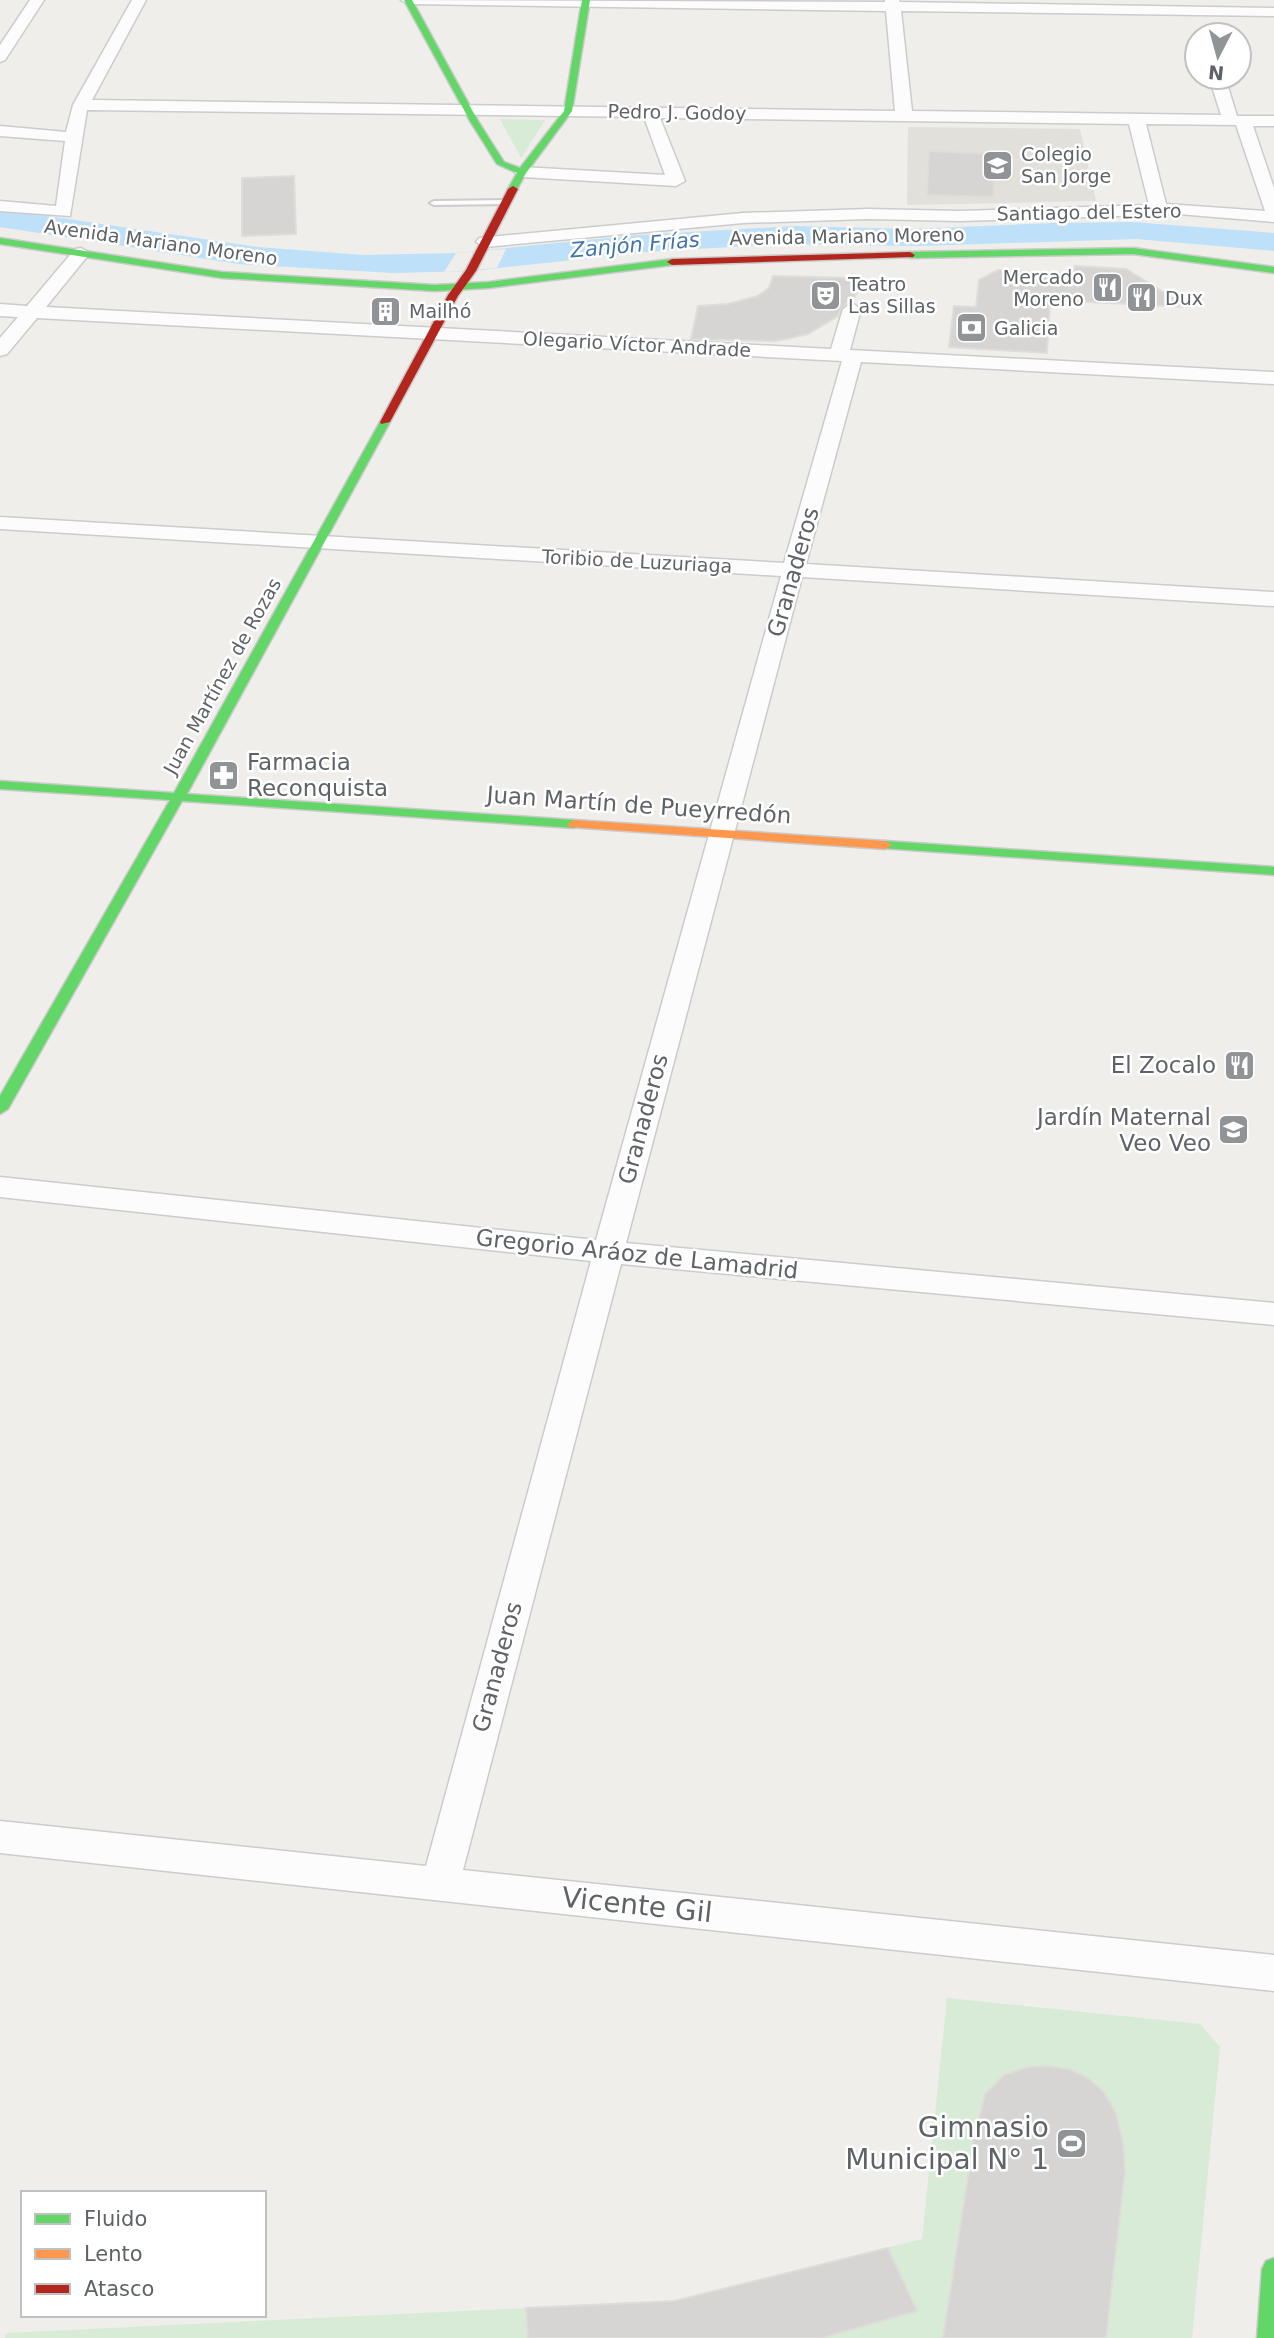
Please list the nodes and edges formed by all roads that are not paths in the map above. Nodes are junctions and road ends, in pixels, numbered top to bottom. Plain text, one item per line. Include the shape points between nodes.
1 (37, 0) edge
2 (139, 0) edge
3 (408, 0) edge
4 (586, 1) edge
5 (892, 3) edge
6 (1196, 11) edge
7 (1274, 12) edge
8 (0, 57) edge
9 (1223, 91) edge
10 (81, 105) junction
11 (468, 110) junction
12 (568, 111) junction
13 (650, 112) junction
14 (904, 115) junction
15 (1136, 119) junction
16 (1237, 121) junction
17 (1274, 121) edge
18 (0, 131) edge
19 (73, 137) junction
20 (522, 172) junction
21 (506, 202) junction
22 (434, 203) dead end
23 (0, 206) edge
24 (1159, 209) junction
25 (1274, 215) edge
26 (0, 241) edge
27 (81, 253) junction
28 (478, 256) junction
29 (1274, 272) edge
30 (458, 288) junction
31 (852, 309) dead end
32 (0, 310) edge
33 (33, 312) junction
34 (434, 334) junction
35 (0, 350) edge
36 (846, 355) junction
37 (1274, 378) edge
38 (0, 523) edge
39 (321, 542) junction
40 (794, 570) junction
41 (1274, 599) edge
42 (0, 785) edge
43 (179, 796) junction
44 (720, 834) junction
45 (1274, 871) edge
46 (0, 1109) edge
47 (0, 1187) edge
48 (607, 1252) junction
49 (1274, 1314) edge
50 (0, 1837) edge
51 (440, 1884) junction
52 (1274, 1973) edge
53 (1274, 2269) edge
54 (1269, 2338) edge

1 - 8 street
2 - 10 street
3 - 4 street
3 - 11 street
4 - 5 street
4 - 12 street
5 - 6 street
5 - 14 street
6 - 7 street
9 - 16 street
10 - 11 street, Pedro J. Godoy
10 - 19 street
11 - 12 street, Pedro J. Godoy
11 - 20 street via 501,164
12 - 13 street, Pedro J. Godoy
12 - 20 street, Juan Martínez de Rozas
13 - 14 street, Pedro J. Godoy
13 - 20 street via 676,181
14 - 15 street, Pedro J. Godoy
15 - 16 street, Pedro J. Godoy
15 - 24 street
16 - 17 street, Pedro J. Godoy
16 - 25 street
18 - 19 street
19 - 23 street via 64,212
20 - 21 street, Juan Martínez de Rozas
21 - 22 lane
21 - 28 street, Juan Martínez de Rozas
24 - 25 street, Santiago del Estero
24 - 28 street, Santiago del Estero via 743,218
26 - 27 street, Avenida Mariano Moreno
27 - 30 street, Avenida Mariano Moreno via 246,277
27 - 33 street
28 - 30 street, Juan Martínez de Rozas
29 - 30 street, Avenida Mariano Moreno via 1173,254 1110,250 733,258 617,267
30 - 34 street, Juan Martínez de Rozas
31 - 36 street, Granaderos
32 - 33 street, Olegario Víctor Andrade
33 - 34 street, Olegario Víctor Andrade
33 - 35 street
34 - 36 street, Olegario Víctor Andrade
34 - 39 street, Juan Martínez de Rozas
36 - 37 street, Olegario Víctor Andrade
36 - 40 street, Granaderos
38 - 39 street, Toribio de Luzuriaga
39 - 40 street, Toribio de Luzuriaga
39 - 43 street, Juan Martínez de Rozas
40 - 41 street, Toribio de Luzuriaga
40 - 44 street, Granaderos
42 - 43 street, Juan Martín de Pueyrredón
43 - 44 street, Juan Martín de Pueyrredón
43 - 46 street, Juan Martínez de Rozas
44 - 45 street, Juan Martín de Pueyrredón
44 - 48 street, Granaderos
47 - 48 street, Gregorio Aráoz de Lamadrid
48 - 49 street, Gregorio Aráoz de Lamadrid
48 - 51 street, Granaderos
50 - 51 street, Vicente Gil
51 - 52 street, Vicente Gil
53 - 54 street

